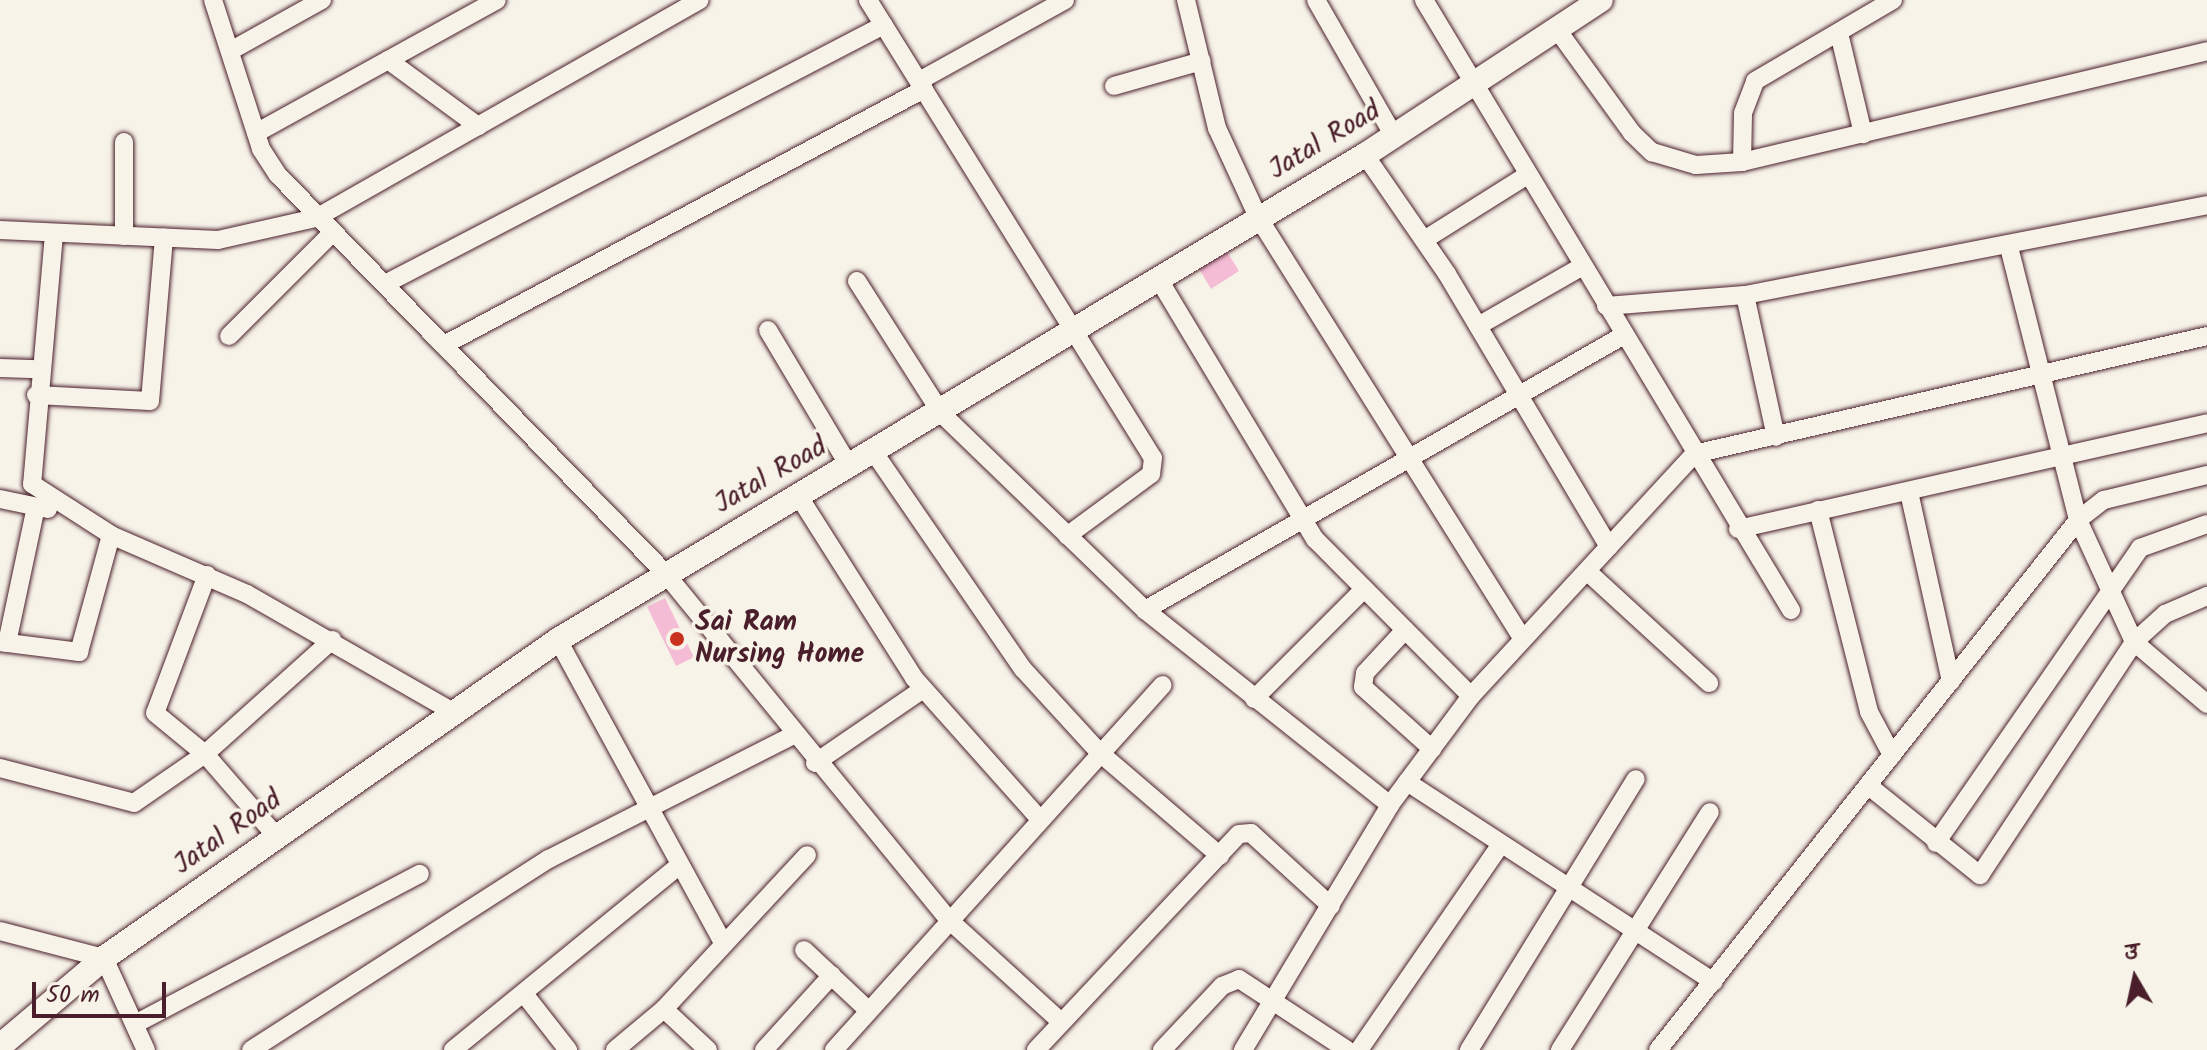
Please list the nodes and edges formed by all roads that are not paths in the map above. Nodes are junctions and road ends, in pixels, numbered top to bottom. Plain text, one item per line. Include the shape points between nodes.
1 (213, 0) edge
2 (322, 0) edge
3 (497, 0) edge
4 (699, 0) edge
5 (1065, 0) edge
6 (1186, 0) edge
7 (1316, 0) edge
8 (1424, 0) edge
9 (1601, 0) edge
10 (1893, 0) edge
11 (875, 3) edge
12 (884, 25) junction
13 (1556, 28) junction
14 (1839, 33) junction
15 (232, 50) junction
16 (2207, 51) edge
17 (388, 60) junction
18 (1202, 61) junction
19 (1470, 84) junction
20 (922, 85) junction
21 (1114, 86) dead end
22 (478, 126) junction
23 (256, 133) junction
24 (1863, 134) junction
25 (1394, 136) junction
26 (124, 142) dead end
27 (1365, 155) junction
28 (1742, 162) junction
29 (1526, 176) junction
30 (2207, 205) edge
31 (1258, 217) junction
32 (316, 218) junction
33 (0, 230) edge
34 (54, 234) junction
35 (330, 235) junction
36 (124, 236) junction
37 (164, 238) junction
38 (1424, 240) junction
39 (2009, 247) junction
40 (1581, 267) junction
41 (1158, 278) junction
42 (857, 281) dead end
43 (385, 284) junction
44 (1745, 295) junction
45 (1606, 306) junction
46 (1478, 326) junction
47 (768, 330) dead end
48 (1076, 330) junction
49 (1624, 335) junction
50 (229, 336) dead end
51 (2207, 336) edge
52 (444, 345) junction
53 (0, 368) edge
54 (38, 369) junction
55 (2036, 374) junction
56 (36, 395) junction
57 (1521, 398) junction
58 (941, 413) junction
59 (2207, 423) edge
60 (1776, 437) junction
61 (873, 451) junction
62 (1694, 454) junction
63 (2058, 457) junction
64 (1412, 460) junction
65 (849, 466) junction
66 (2207, 475) edge
67 (1909, 492) junction
68 (798, 495) junction
69 (0, 499) edge
70 (36, 507) junction
71 (1818, 510) junction
72 (74, 514) junction
73 (1302, 519) junction
74 (2078, 520) junction
75 (2207, 524) edge
76 (1738, 529) junction
77 (111, 535) junction
78 (1067, 536) junction
79 (1609, 547) junction
80 (665, 573) junction
81 (1589, 573) junction
82 (207, 575) junction
83 (2110, 587) junction
84 (1362, 591) junction
85 (2207, 596) edge
86 (1145, 610) junction
87 (1791, 610) dead end
88 (1404, 631) junction
89 (1522, 638) junction
90 (332, 640) junction
91 (558, 640) junction
92 (4, 642) edge
93 (2134, 642) junction
94 (1951, 681) junction
95 (1709, 683) dead end
96 (1163, 685) dead end
97 (923, 689) junction
98 (1471, 696) junction
99 (1254, 699) junction
100 (2207, 704) edge
101 (451, 711) junction
102 (793, 735) junction
103 (1432, 749) junction
104 (1100, 753) junction
105 (205, 754) junction
106 (1892, 755) junction
107 (815, 763) junction
108 (0, 768) edge
109 (1636, 779) dead end
110 (1407, 782) junction
111 (1870, 787) junction
112 (1390, 805) junction
113 (647, 806) junction
114 (1710, 812) dead end
115 (1038, 817) junction
116 (276, 836) junction
117 (1936, 843) junction
118 (1501, 844) junction
119 (807, 855) dead end
120 (1220, 856) junction
121 (679, 866) junction
122 (420, 874) dead end
123 (1571, 892) junction
124 (1331, 906) junction
125 (949, 920) junction
126 (0, 931) edge
127 (1635, 931) junction
128 (723, 943) junction
129 (804, 950) dead end
130 (104, 958) junction
131 (832, 975) junction
132 (1714, 982) junction
133 (525, 995) junction
134 (1272, 999) junction
135 (664, 1009) junction
136 (868, 1010) junction
137 (1061, 1022) junction
138 (135, 1024) junction
139 (0, 1046) edge
140 (146, 1050) edge
141 (251, 1050) edge
142 (453, 1050) edge
143 (568, 1050) edge
144 (615, 1050) edge
145 (708, 1050) edge
146 (764, 1050) edge
147 (834, 1050) edge
148 (1036, 1050) edge
149 (1162, 1050) edge
150 (1243, 1050) edge
151 (1347, 1050) edge
152 (1359, 1050) edge
153 (1469, 1050) edge
154 (1560, 1050) edge
155 (1658, 1050) edge

1 - 15 street
2 - 15 street
3 - 17 street
4 - 22 street
5 - 20 street
6 - 18 street
7 - 25 street
8 - 19 street
9 - 13 main road, Jatal Road
10 - 14 street
11 - 12 street
12 - 20 street
12 - 43 street
13 - 19 main road, Jatal Road
13 - 28 street via 1652,152 1696,165
14 - 24 street
14 - 28 street via 1755,81 1743,113
15 - 23 street
16 - 24 street
17 - 22 street
17 - 23 street
18 - 21 street
18 - 31 street via 1217,128
19 - 25 main road, Jatal Road
19 - 29 street
20 - 48 street
20 - 52 street
22 - 32 street
23 - 32 street via 278,175
24 - 28 street
25 - 27 main road, Jatal Road
26 - 36 street
27 - 31 main road, Jatal Road
27 - 38 street
29 - 38 street
29 - 40 street
30 - 39 street
31 - 41 main road, Jatal Road
31 - 64 street
32 - 35 street
32 - 37 street via 243,237
33 - 34 street
34 - 36 street
34 - 54 street
35 - 43 street
35 - 50 street
36 - 37 street
37 - 56 street via 150,401
38 - 46 street
39 - 44 street
39 - 55 street
40 - 45 street
40 - 46 street
41 - 48 main road, Jatal Road
41 - 73 street
42 - 58 street
43 - 52 street
44 - 45 street
44 - 60 street
45 - 49 street
46 - 57 street
47 - 65 street
48 - 58 main road, Jatal Road
48 - 78 street via 1156,467
49 - 57 street
49 - 62 street
51 - 55 street
52 - 80 street
53 - 54 street
54 - 56 street
55 - 60 street
55 - 63 street
56 - 72 street via 32,484
57 - 64 street
57 - 79 street
58 - 61 main road, Jatal Road
58 - 78 street
59 - 63 street
60 - 62 street
61 - 65 main road, Jatal Road
61 - 104 street via 991,629
62 - 76 street
62 - 79 street
63 - 67 street
63 - 74 street
64 - 73 street
64 - 89 street
65 - 68 main road, Jatal Road
66 - 74 street via 2104,500
67 - 71 street
67 - 94 street
68 - 80 main road, Jatal Road
68 - 97 street
69 - 70 street
70 - 72 street
70 - 92 street
71 - 76 street
71 - 106 street via 1869,712
72 - 77 street
73 - 84 street
73 - 86 street
74 - 83 street
74 - 94 street
75 - 83 street via 2152,540
76 - 87 street
77 - 82 street
77 - 92 street via 79,652
78 - 86 street
79 - 81 street
80 - 91 main road, Jatal Road
80 - 102 street
81 - 89 street
81 - 95 street
82 - 90 street
82 - 105 street via 155,713
83 - 93 street
83 - 117 street
84 - 88 street
84 - 99 street
85 - 93 street via 2165,614
86 - 99 street
88 - 98 street
88 - 103 street via 1365,673 1363,687
89 - 98 street
90 - 101 street
90 - 105 street
91 - 101 main road, Jatal Road
91 - 113 street
93 - 100 street
93 - 117 street via 1983,873 1974,875
94 - 106 street
96 - 104 street
97 - 107 street
97 - 115 street
98 - 103 street
99 - 112 street
101 - 116 main road, Jatal Road
102 - 107 street
102 - 113 street
103 - 110 street
104 - 115 street
104 - 120 street
105 - 108 street via 134,803
105 - 116 street
106 - 111 street
107 - 125 street
109 - 123 street
110 - 112 street
110 - 118 street
111 - 117 street
111 - 132 street
112 - 124 street
113 - 121 street
113 - 141 street via 477,902
114 - 127 street
115 - 125 street
116 - 130 main road, Jatal Road
118 - 123 street
118 - 152 street
119 - 128 street
120 - 124 street via 1239,834 1251,833
120 - 137 street
121 - 128 street
121 - 133 street
122 - 138 street
123 - 127 street
123 - 153 street
124 - 134 street
125 - 136 street
125 - 137 street
126 - 130 street
127 - 132 street
127 - 154 street
128 - 135 street
129 - 131 street
130 - 138 street
130 - 139 main road, Jatal Road
131 - 136 street
131 - 146 street
132 - 155 street
133 - 142 street
133 - 143 street
134 - 149 street via 1246,982 1228,981
134 - 150 street
134 - 151 street
135 - 144 street
135 - 145 street
136 - 147 street
137 - 148 street
138 - 140 street

